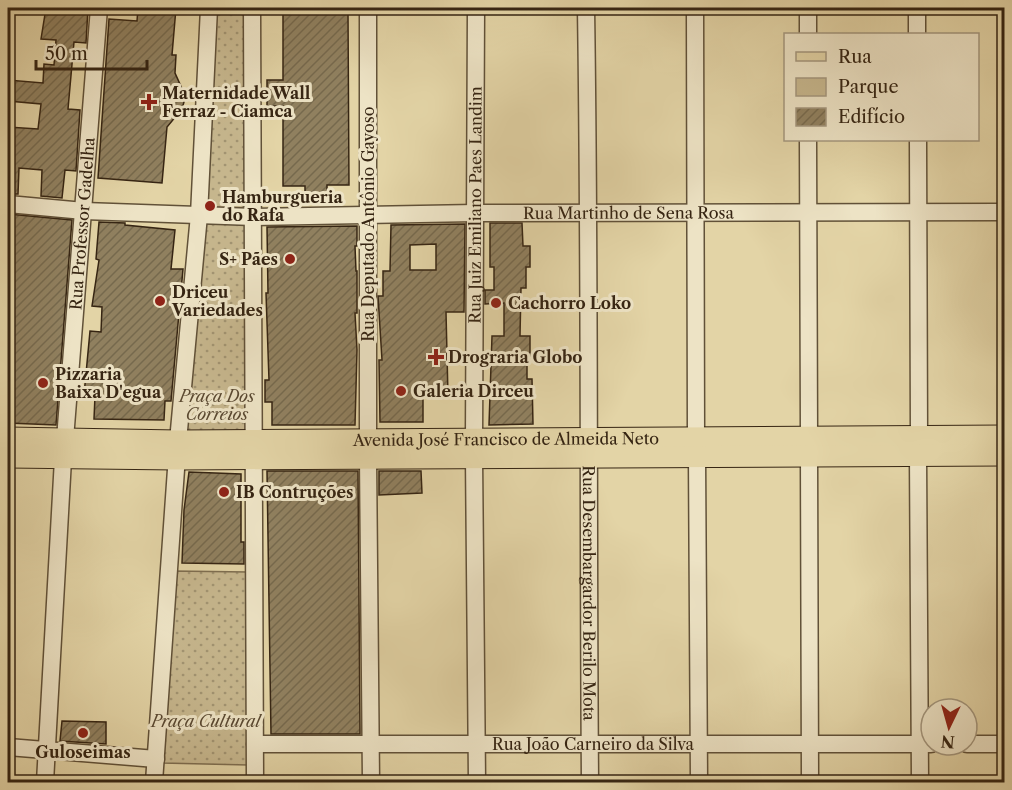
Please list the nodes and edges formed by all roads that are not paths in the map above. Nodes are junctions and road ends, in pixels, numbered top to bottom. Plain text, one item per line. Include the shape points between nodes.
1 (99, 8) edge
2 (209, 8) edge
3 (252, 8) edge
4 (368, 8) edge
5 (476, 8) edge
6 (586, 8) edge
7 (695, 8) edge
8 (808, 8) edge
9 (917, 8) edge
10 (808, 33) edge
11 (917, 33) edge
12 (808, 141) edge
13 (918, 141) edge
14 (8, 204) edge
15 (84, 211) junction
16 (696, 212) junction
17 (808, 212) junction
18 (918, 212) junction
19 (1005, 212) edge
20 (475, 213) junction
21 (589, 214) junction
22 (199, 215) junction
23 (367, 215) junction
24 (254, 217) junction
25 (1005, 436) edge
26 (8, 438) edge
27 (809, 446) junction
28 (919, 446) junction
29 (697, 447) junction
30 (474, 448) junction
31 (588, 448) junction
32 (64, 449) junction
33 (254, 449) junction
34 (368, 449) junction
35 (177, 450) junction
36 (1005, 455) edge
37 (8, 457) edge
38 (925, 697) edge
39 (590, 743) junction
40 (255, 744) junction
41 (699, 744) junction
42 (919, 744) edge
43 (979, 744) edge
44 (1005, 744) edge
45 (477, 745) junction
46 (810, 745) junction
47 (371, 746) junction
48 (8, 747) edge
49 (48, 750) junction
50 (924, 757) edge
51 (156, 759) junction
52 (45, 783) edge
53 (154, 783) edge
54 (255, 783) edge
55 (370, 783) edge
56 (477, 783) edge
57 (590, 783) edge
58 (699, 783) edge
59 (810, 783) edge
60 (920, 783) edge

1 - 15 street, Rua Professor Gadelha
2 - 22 street
3 - 24 street
4 - 23 street, Rua Deputado Antônio Gayoso
5 - 20 street, Rua Juiz Emiliano Paes Landim
6 - 21 street, Rua Desembargardor Berilo Mota
7 - 16 street
8 - 10 street
9 - 11 street
12 - 17 street
13 - 18 street
14 - 15 street
15 - 22 street
15 - 32 street, Rua Professor Gadelha
16 - 17 street, Rua Martinho de Sena Rosa
16 - 21 street, Rua Martinho de Sena Rosa
16 - 29 street
17 - 18 street, Rua Martinho de Sena Rosa
17 - 27 street
18 - 19 street, Rua Martinho de Sena Rosa
18 - 28 street
20 - 21 street, Rua Martinho de Sena Rosa
20 - 23 street, Rua Martinho de Sena Rosa
20 - 30 street, Rua Juiz Emiliano Paes Landim
21 - 31 street, Rua Desembargardor Berilo Mota
22 - 24 street, Rua Martinho de Sena Rosa
22 - 35 street
23 - 24 street, Rua Martinho de Sena Rosa
23 - 34 street, Rua Deputado Antônio Gayoso
24 - 33 street
25 - 28 main road, Avenida José Francisco de Almeida Neto
26 - 32 main road, Avenida José Francisco de Almeida Neto
27 - 28 main road, Avenida José Francisco de Almeida Neto
27 - 29 main road, Avenida José Francisco de Almeida Neto
27 - 46 street
28 - 36 main road, Avenida José Francisco de Almeida Neto
28 - 38 street
29 - 31 main road, Avenida José Francisco de Almeida Neto
29 - 41 street
30 - 31 main road, Avenida José Francisco de Almeida Neto
30 - 34 main road, Avenida José Francisco de Almeida Neto
30 - 45 street, Rua Juiz Emiliano Paes Landim
31 - 39 street, Rua Desembargardor Berilo Mota
32 - 35 main road, Avenida José Francisco de Almeida Neto
32 - 37 main road, Avenida José Francisco de Almeida Neto
32 - 49 street, Rua Professor Gadelha
33 - 34 main road, Avenida José Francisco de Almeida Neto
33 - 35 main road, Avenida José Francisco de Almeida Neto
33 - 40 street
34 - 47 street, Rua Deputado Antônio Gayoso
35 - 51 street
39 - 41 street, Rua João Carneiro da Silva
39 - 45 street, Rua João Carneiro da Silva
39 - 57 street, Rua Desembargardor Berilo Mota
40 - 47 street, Rua João Carneiro da Silva
40 - 54 street
41 - 46 street, Rua João Carneiro da Silva
41 - 58 street
42 - 46 street, Rua João Carneiro da Silva
43 - 44 street
45 - 47 street, Rua João Carneiro da Silva
45 - 56 street, Rua Juiz Emiliano Paes Landim
46 - 59 street
47 - 55 street, Rua Deputado Antônio Gayoso
48 - 49 street
49 - 51 street
49 - 52 street, Rua Professor Gadelha
50 - 60 street
51 - 53 street

